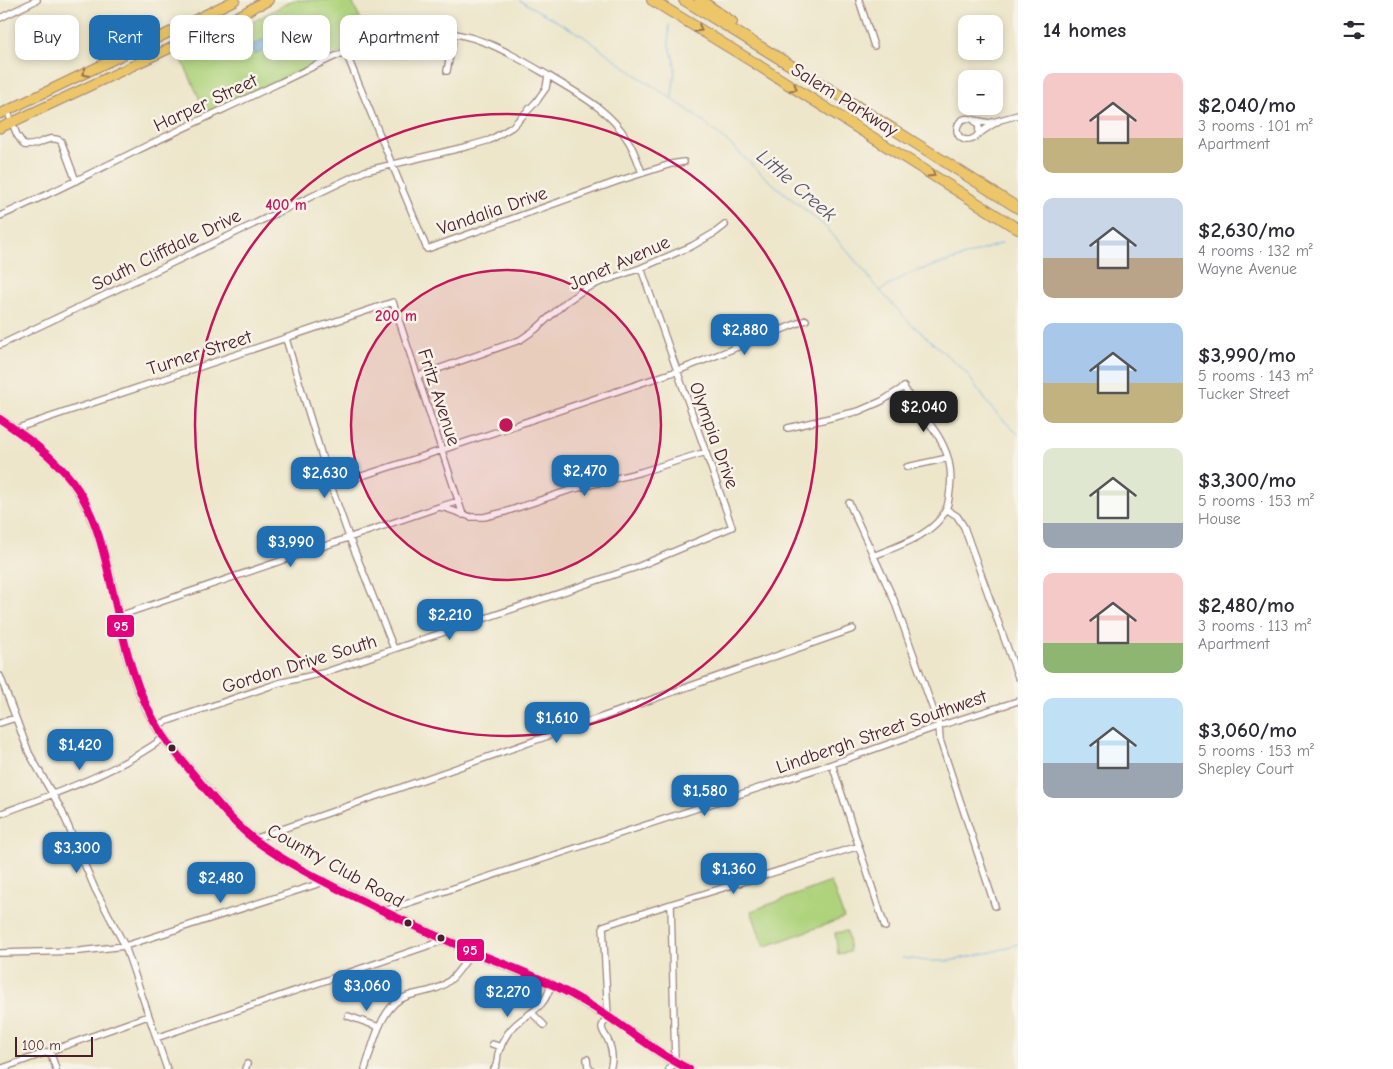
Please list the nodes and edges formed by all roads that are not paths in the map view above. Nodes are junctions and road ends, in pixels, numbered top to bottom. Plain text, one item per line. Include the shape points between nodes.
1 (37, 0) edge
2 (235, 0) edge
3 (652, 0) edge
4 (684, 0) edge
5 (700, 0) edge
6 (859, 0) edge
7 (265, 1) edge
8 (0, 18) edge
9 (457, 35) edge
10 (874, 46) dead end
11 (340, 56) edge
12 (349, 60) edge
13 (449, 60) edge
14 (785, 62) junction
15 (447, 71) dead end
16 (548, 76) junction
17 (3, 112) edge
18 (1018, 115) edge
19 (974, 120) junction
20 (1000, 120) junction
21 (12, 122) junction
22 (0, 128) edge
23 (978, 135) junction
24 (684, 162) dead end
25 (393, 164) junction
26 (642, 174) junction
27 (76, 181) junction
28 (1018, 208) edge
29 (0, 216) edge
30 (725, 225) dead end
31 (1018, 229) edge
32 (641, 268) junction
33 (393, 302) joint
34 (806, 320) dead end
35 (286, 339) junction
36 (0, 345) edge
37 (676, 371) junction
38 (418, 376) junction
39 (0, 419) edge
40 (788, 428) dead end
41 (15, 429) junction
42 (442, 450) junction
43 (706, 452) junction
44 (948, 458) junction
45 (907, 467) dead end
46 (331, 486) junction
47 (459, 501) junction
48 (849, 503) dead end
49 (439, 508) junction
50 (946, 509) junction
51 (463, 515) junction
52 (732, 527) joint
53 (349, 537) junction
54 (873, 556) junction
55 (119, 616) junction
56 (853, 629) dead end
57 (394, 649) junction
58 (0, 676) edge
59 (1018, 677) edge
60 (1018, 701) edge
61 (15, 718) junction
62 (0, 723) edge
63 (156, 725) junction
64 (939, 726) junction
65 (165, 737) junction
66 (832, 764) junction
67 (52, 794) junction
68 (0, 814) edge
69 (254, 839) junction
70 (858, 846) junction
71 (324, 882) junction
72 (671, 904) junction
73 (995, 906) dead end
74 (384, 911) junction
75 (885, 927) dead end
76 (445, 940) junction
77 (125, 946) junction
78 (472, 952) junction
79 (0, 953) edge
80 (552, 984) junction
81 (532, 1013) junction
82 (148, 1016) junction
83 (348, 1016) dead end
84 (608, 1016) junction
85 (544, 1025) dead end
86 (379, 1027) junction
87 (156, 1038) junction
88 (492, 1044) dead end
89 (501, 1047) junction
90 (50, 1051) junction
91 (587, 1060) dead end
92 (672, 1066) edge
93 (497, 1068) edge
94 (0, 1069) edge
95 (56, 1069) edge
96 (167, 1069) edge
97 (365, 1069) edge
98 (590, 1069) edge
99 (610, 1069) edge
100 (689, 1069) edge

1 - 8 street
2 -> 17 main road
3 -> 31 highway, Salem Parkway
4 - 14 highway, Salem Parkway
5 - 14 highway via 772,49
6 - 10 street
7 - 21 main road
9 - 16 street, Harper Street via 498,47
11 - 27 street, Harper Street
12 - 25 street, Vandalia Drive
13 - 15 street
14 - 28 highway, Salem Parkway
16 - 25 street, South Cliffdale Drive via 546,88 536,102 505,132 469,146
16 - 26 street, Harper Street via 585,96 616,122 628,140
17 - 21 street
18 - 20 street
19 - 20 street via 989,123
19 - 23 street via 979,127
19 - 23 street via 962,119 957,133 964,140
20 - 23 street
21 - 22 main road
21 - 27 street via 24,145 53,138 61,141
24 - 26 street, Vandalia Drive
25 - 26 street, Vandalia Drive via 427,249
25 - 36 street, South Cliffdale Drive via 365,170
27 - 29 street, Harper Street
30 - 32 street, Janet Avenue via 692,246
32 - 37 street, Olympia Drive
32 - 38 street, Janet Avenue via 586,289 520,340
33 - 35 street, Turner Street
33 - 38 street, Fritz Avenue
34 - 37 street
35 - 41 street, Turner Street
35 - 46 street
37 - 42 street
37 - 43 street, Olympia Drive
38 - 42 street, Fritz Avenue
39 - 41 main road, Country Club Road
40 - 44 street via 859,411 904,387 943,444
41 - 55 main road, Country Club Road via 58,465 84,500 102,545
42 - 46 street
42 - 47 street, Fritz Avenue
43 - 51 street via 570,490 506,512 484,517
43 - 52 street, Olympia Drive
44 - 45 street
44 - 50 street via 951,480
46 - 53 street
47 - 49 street
47 - 51 street, Fritz Avenue
48 - 54 street
49 - 51 street
49 - 53 street
50 - 54 street via 924,534
50 - 59 street via 957,516 964,527
52 - 57 street, Gordon Drive South via 637,567
53 - 55 street
53 - 57 street
54 - 64 street via 894,600
55 - 63 main road, Country Club Road via 129,659
56 - 69 street
57 - 63 street, Gordon Drive South via 279,683
58 - 61 street
60 - 64 street, Lindbergh Street Southwest
61 - 62 street
61 - 67 street via 29,753
63 - 65 main road, Country Club Road
64 - 66 street, Lindbergh Street Southwest
64 - 73 street via 940,740
65 - 67 street via 120,763
65 - 69 main road, Country Club Road via 206,790
66 - 70 street
66 - 74 street, Lindbergh Street Southwest
67 - 68 street
67 - 77 street
69 - 71 main road, Country Club Road
70 - 72 street
70 - 75 street
71 - 74 main road, Country Club Road
71 - 77 street
72 - 84 street via 603,926
72 - 92 street
74 - 76 main road, Country Club Road
76 - 78 main road, Country Club Road
76 - 87 street
77 - 79 street
77 - 82 street
78 - 80 main road, Country Club Road
78 - 86 street via 448,982 434,990 406,996 394,1004
80 - 81 street via 547,998
80 - 84 main road, Country Club Road
81 - 85 street
81 - 89 street via 513,1027
82 - 87 street
82 - 90 street
83 - 86 street
84 - 92 main road, Country Club Road
84 - 99 street via 602,1029 612,1053
86 - 97 street
87 - 96 street
88 - 89 street
89 - 93 street
90 - 94 street
90 - 95 street
91 - 98 street
92 - 100 main road, Country Club Road

